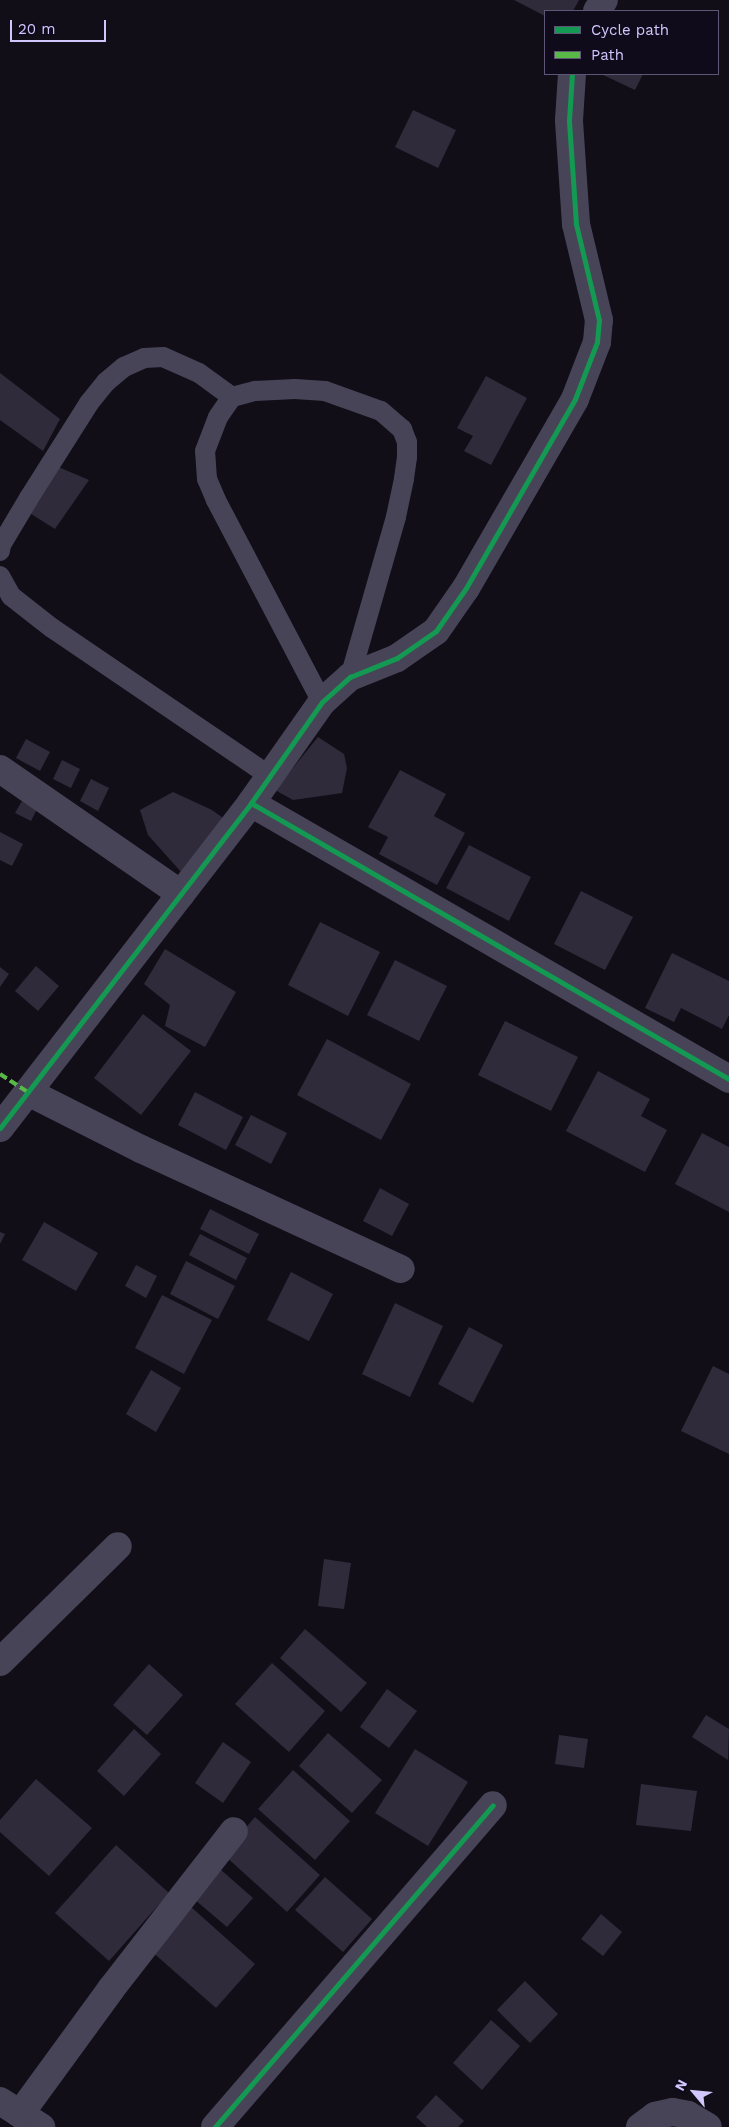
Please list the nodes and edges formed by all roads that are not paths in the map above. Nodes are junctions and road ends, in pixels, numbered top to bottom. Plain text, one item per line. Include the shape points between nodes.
1 (572, 75) edge
2 (232, 397) junction
3 (0, 551) edge
4 (0, 576) edge
5 (350, 677) junction
6 (322, 702) junction
7 (0, 769) edge
8 (270, 776) junction
9 (251, 803) junction
10 (181, 894) junction
11 (729, 1079) edge
12 (28, 1092) junction
13 (0, 1128) edge
14 (400, 1269) dead end
15 (118, 1546) dead end
16 (0, 1662) edge
17 (493, 1805) dead end
18 (234, 1831) dead end
19 (20, 2114) edge
20 (215, 2127) edge
21 (640, 2127) edge
22 (708, 2127) edge

1 - 5 street via 569,120 576,224 597,313 597,342 575,399 466,588 436,631 397,658
2 - 3 lane via 199,373 163,357 144,358 124,367 89,403
2 - 5 lane via 255,391 325,391 381,411 402,429 408,457 404,480
2 - 6 lane via 218,417 205,451 207,479
4 - 8 lane via 10,596 52,628
5 - 6 street
6 - 8 street
7 - 10 street
8 - 9 street
9 - 10 street
9 - 11 street
10 - 12 street
12 - 13 street
12 - 14 street via 141,1149
15 - 16 street
17 - 20 street
18 - 19 street via 105,1996
21 - 22 street via 656,2116 673,2112 688,2115

